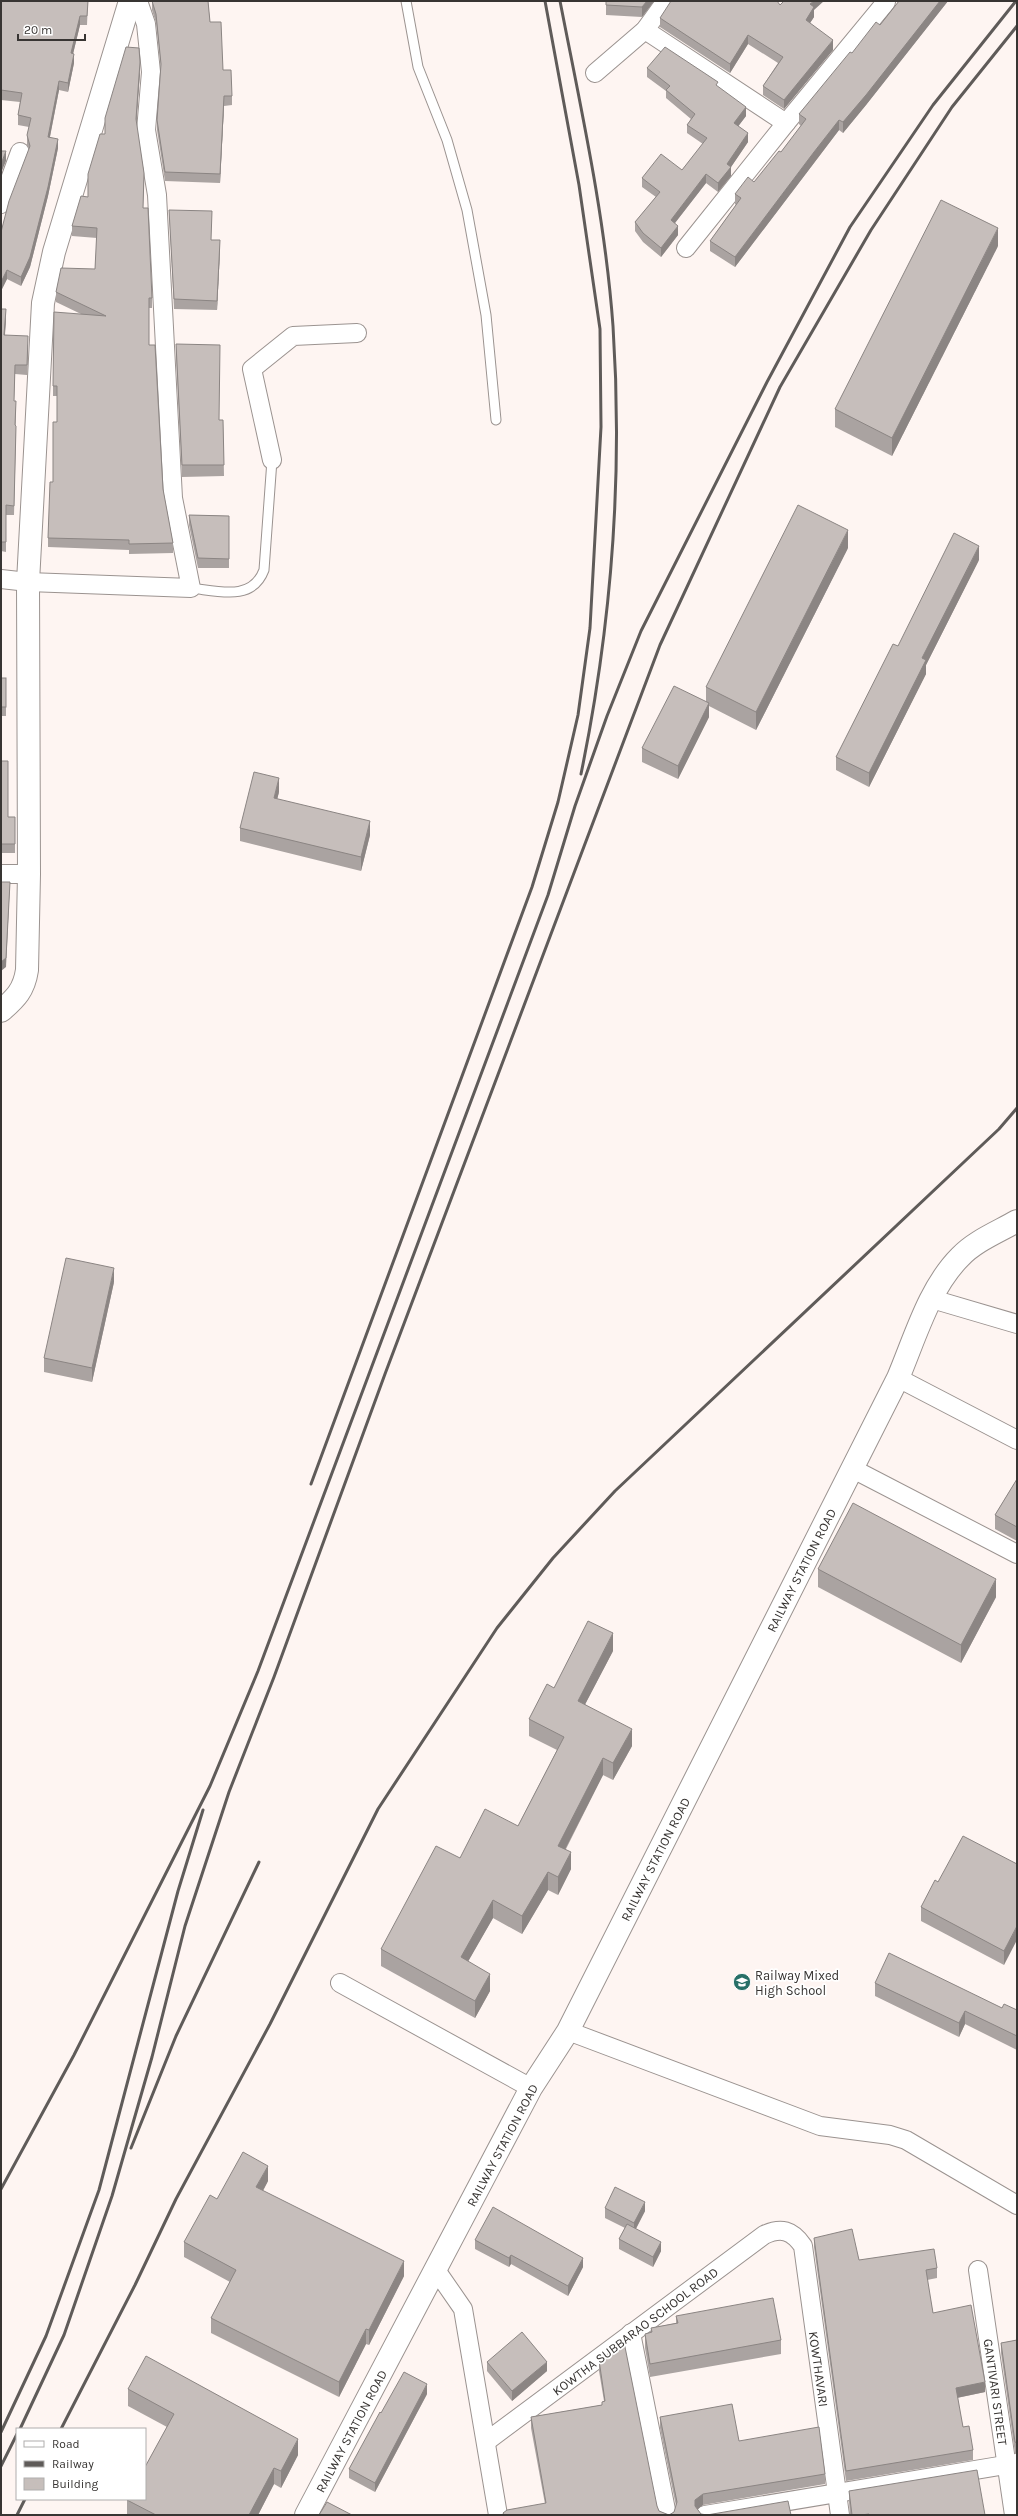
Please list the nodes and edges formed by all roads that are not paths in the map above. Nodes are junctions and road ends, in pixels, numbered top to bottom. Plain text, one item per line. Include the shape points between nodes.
1 (130, 1) edge
2 (138, 1) edge
3 (406, 1) edge
4 (666, 1) edge
5 (886, 1) edge
6 (645, 30) junction
7 (595, 73) dead end
8 (786, 123) junction
9 (20, 152) dead end
10 (1, 204) edge
11 (686, 248) dead end
12 (356, 333) dead end
13 (496, 420) dead end
14 (272, 460) joint
15 (1, 579) edge
16 (28, 582) junction
17 (191, 588) junction
18 (1, 874) edge
19 (29, 874) junction
20 (1, 1011) edge
21 (1017, 1221) edge
22 (932, 1299) junction
23 (1017, 1324) edge
24 (898, 1378) junction
25 (1017, 1440) edge
26 (853, 1469) junction
27 (1017, 1554) edge
28 (340, 1983) dead end
29 (568, 2031) junction
30 (531, 2088) junction
31 (1017, 2204) edge
32 (787, 2230) joint
33 (436, 2270) junction
34 (978, 2270) dead end
35 (631, 2333) junction
36 (487, 2441) junction
37 (1012, 2464) edge
38 (836, 2492) junction
39 (306, 2515) edge
40 (498, 2515) edge
41 (667, 2515) edge
42 (705, 2515) edge
43 (840, 2515) edge
44 (1014, 2515) edge

1 - 16 street via 54,252 43,303
2 - 17 street via 146,24 152,72 146,130 157,195 173,498
3 - 13 lane via 418,67 447,140 467,210 486,315
4 - 6 street
5 - 8 street
6 - 7 street
6 - 8 street
8 - 11 street
9 - 10 street
12 - 14 street via 293,336 252,369
14 - 17 lane via 264,570 260,581 250,588 236,592
15 - 16 street
16 - 17 street
16 - 19 street
18 - 19 street
19 - 20 street via 25,984 18,996
21 - 22 street, RAILWAY STATION ROAD via 960,1256
22 - 23 street
22 - 24 street, RAILWAY STATION ROAD
24 - 25 street
24 - 26 street, RAILWAY STATION ROAD
26 - 27 street
26 - 29 street, RAILWAY STATION ROAD
28 - 30 street
29 - 30 street, RAILWAY STATION ROAD
29 - 31 street via 820,2126 890,2135 906,2140
30 - 33 street, RAILWAY STATION ROAD
32 - 35 street, KOWTHA SUBBARAO SCHOOL ROAD via 775,2230 764,2235
32 - 38 street, KOWTHAVARI via 803,2246
33 - 36 street via 463,2309
33 - 39 street, RAILWAY STATION ROAD
34 - 37 street, GANTIVARI STREET
35 - 36 street, KOWTHA SUBBARAO SCHOOL ROAD
35 - 41 street
36 - 40 street
37 - 38 street
37 - 44 street, GANTIVARI STREET
38 - 42 street
38 - 43 street, KOWTHAVARI

